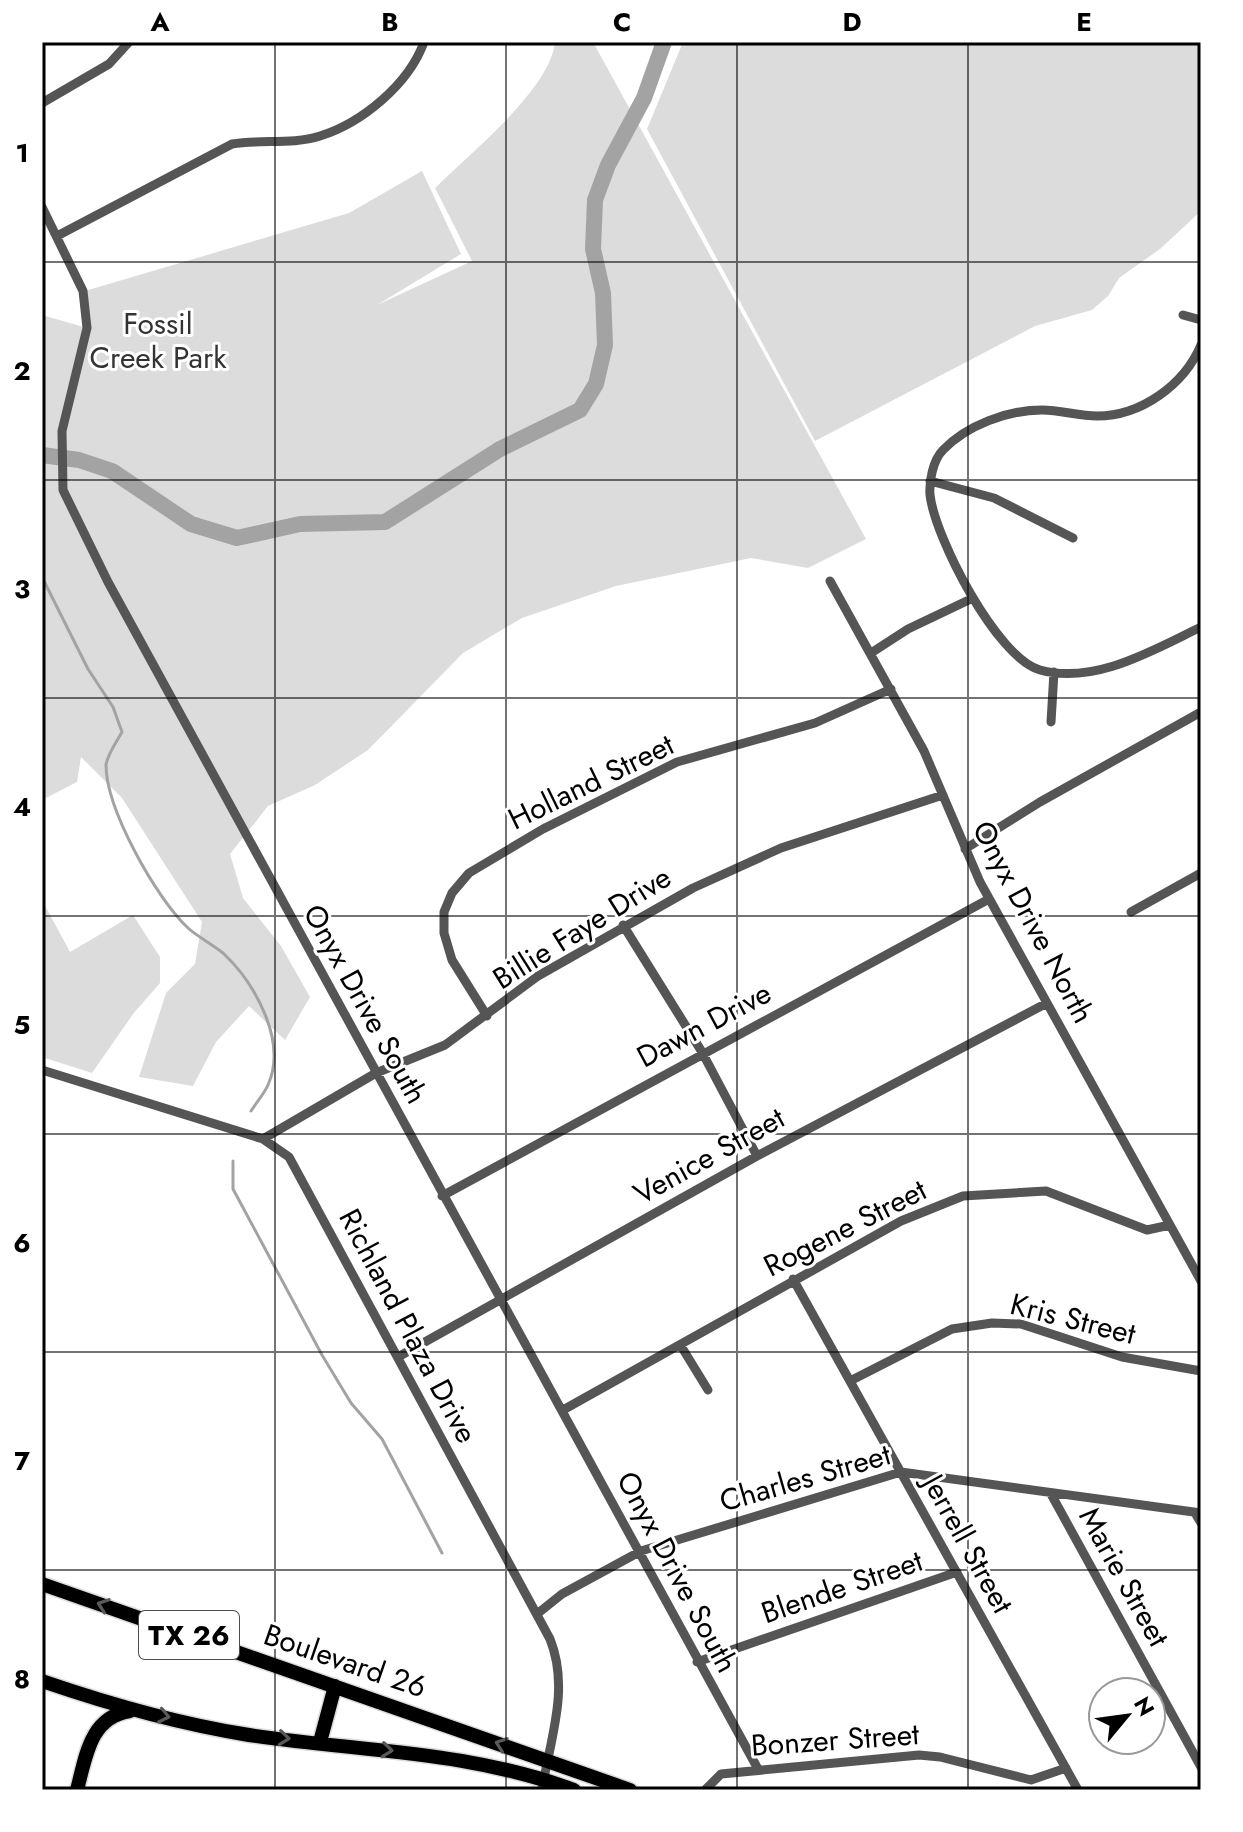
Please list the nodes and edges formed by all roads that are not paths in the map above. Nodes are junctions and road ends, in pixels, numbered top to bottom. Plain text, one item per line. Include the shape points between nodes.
1 (129, 42) edge
2 (424, 42) edge
3 (42, 103) edge
4 (42, 207) edge
5 (57, 236) junction
6 (1183, 315) dead end
7 (1201, 320) edge
8 (1201, 345) edge
9 (930, 481) junction
10 (1073, 538) dead end
11 (830, 581) dead end
12 (973, 598) junction
13 (1201, 627) edge
14 (871, 653) junction
15 (1054, 672) junction
16 (891, 689) junction
17 (1201, 712) edge
18 (1051, 722) dead end
19 (943, 795) junction
20 (965, 849) junction
21 (1201, 873) edge
22 (989, 899) junction
23 (1131, 912) dead end
24 (623, 925) junction
25 (1047, 1003) junction
26 (487, 1016) junction
27 (702, 1052) junction
28 (42, 1070) edge
29 (376, 1073) junction
30 (263, 1139) junction
31 (757, 1156) junction
32 (442, 1196) junction
33 (1170, 1225) junction
34 (793, 1279) junction
35 (1201, 1281) edge
36 (503, 1297) junction
37 (681, 1346) junction
38 (398, 1357) junction
39 (1201, 1371) edge
40 (850, 1381) junction
41 (708, 1390) dead end
42 (563, 1410) junction
43 (901, 1472) junction
44 (1051, 1494) junction
45 (1198, 1513) edge
46 (1201, 1523) edge
47 (641, 1551) junction
48 (957, 1572) junction
49 (42, 1584) edge
50 (537, 1614) junction
51 (697, 1662) junction
52 (42, 1681) edge
53 (335, 1686) junction
54 (134, 1710) junction
55 (320, 1742) junction
56 (547, 1761) junction
57 (1201, 1767) edge
58 (1066, 1768) junction
59 (758, 1769) junction
60 (543, 1784) edge
61 (77, 1790) edge
62 (574, 1790) edge
63 (630, 1790) edge
64 (705, 1790) edge
65 (1078, 1790) edge

1 - 3 street via 109,64
2 - 5 street via 398,87 330,131 297,140 232,144
4 - 5 street, Onyx Drive South
5 - 29 street, Onyx Drive South via 83,291 87,328 62,431 63,490
6 - 7 street
8 - 9 street via 1190,369 1172,386 1124,413 1041,410 977,426 940,453
9 - 10 street via 994,498
9 - 12 street via 934,513
11 - 14 street, Onyx Drive North
12 - 14 street
12 - 15 street via 1000,640 1026,666
13 - 15 street via 1099,670
14 - 16 street, Onyx Drive North
15 - 18 street
16 - 19 street, Onyx Drive North
16 - 26 street, Holland Street via 815,723 677,762 469,873 444,912 444,933 452,960
17 - 20 street
19 - 20 street, Onyx Drive North
19 - 24 street, Billie Faye Drive via 781,848
20 - 22 street, Onyx Drive North
21 - 23 street
22 - 25 street, Onyx Drive North
22 - 27 street, Dawn Drive
24 - 26 street, Billie Faye Drive via 538,976
24 - 27 street
25 - 31 street, Venice Street
25 - 33 street, Onyx Drive North
26 - 29 street, Billie Faye Drive via 445,1045
27 - 31 street
27 - 32 street, Dawn Drive
28 - 30 street, Richland Plaza Drive
29 - 30 street, Billie Faye Drive
29 - 32 street, Onyx Drive South
30 - 38 street, Richland Plaza Drive via 289,1157
31 - 36 street, Venice Street
32 - 36 street, Onyx Drive South
33 - 34 street, Rogene Street via 1147,1230 1046,1191 984,1192 927,1208
33 - 35 street, Onyx Drive North
34 - 37 street, Rogene Street
34 - 40 street, Jerrell Street
36 - 38 street, Venice Street
36 - 42 street, Onyx Drive South
37 - 41 street
37 - 42 street, Rogene Street
38 - 50 street, Richland Plaza Drive
39 - 40 street, Kris Street via 1122,1357 1021,1324 992,1323 952,1329
40 - 43 street, Jerrell Street
42 - 47 street, Onyx Drive South
43 - 44 street, Charles Street
43 - 47 street, Charles Street
43 - 48 street, Jerrell Street
44 - 45 street, Charles Street
44 - 57 street, Marie Street
45 - 46 street
47 - 50 street, Charles Street via 562,1594
47 - 51 street, Onyx Drive South
48 - 51 street, Blende Street
48 - 58 street, Jerrell Street
53 -> 49 main road, Boulevard 26 / TX 26
50 - 56 street, Richland Plaza Drive via 560,1673
51 - 59 street, Onyx Drive South
52 - 54 main road
53 - 55 main road
56 -> 53 main road, Boulevard 26 / TX 26
54 -> 55 main road via 248,1735
54 - 61 main road via 112,1713 101,1722
55 -> 60 main road via 454,1757
56 - 60 street, Richland Plaza Drive
56 - 63 main road, Boulevard 26 / TX 26
58 - 59 street, Bonzer Street via 1031,1780 919,1755
58 - 65 street, Jerrell Street
59 - 64 street, Bonzer Street via 721,1774
60 - 62 main road

